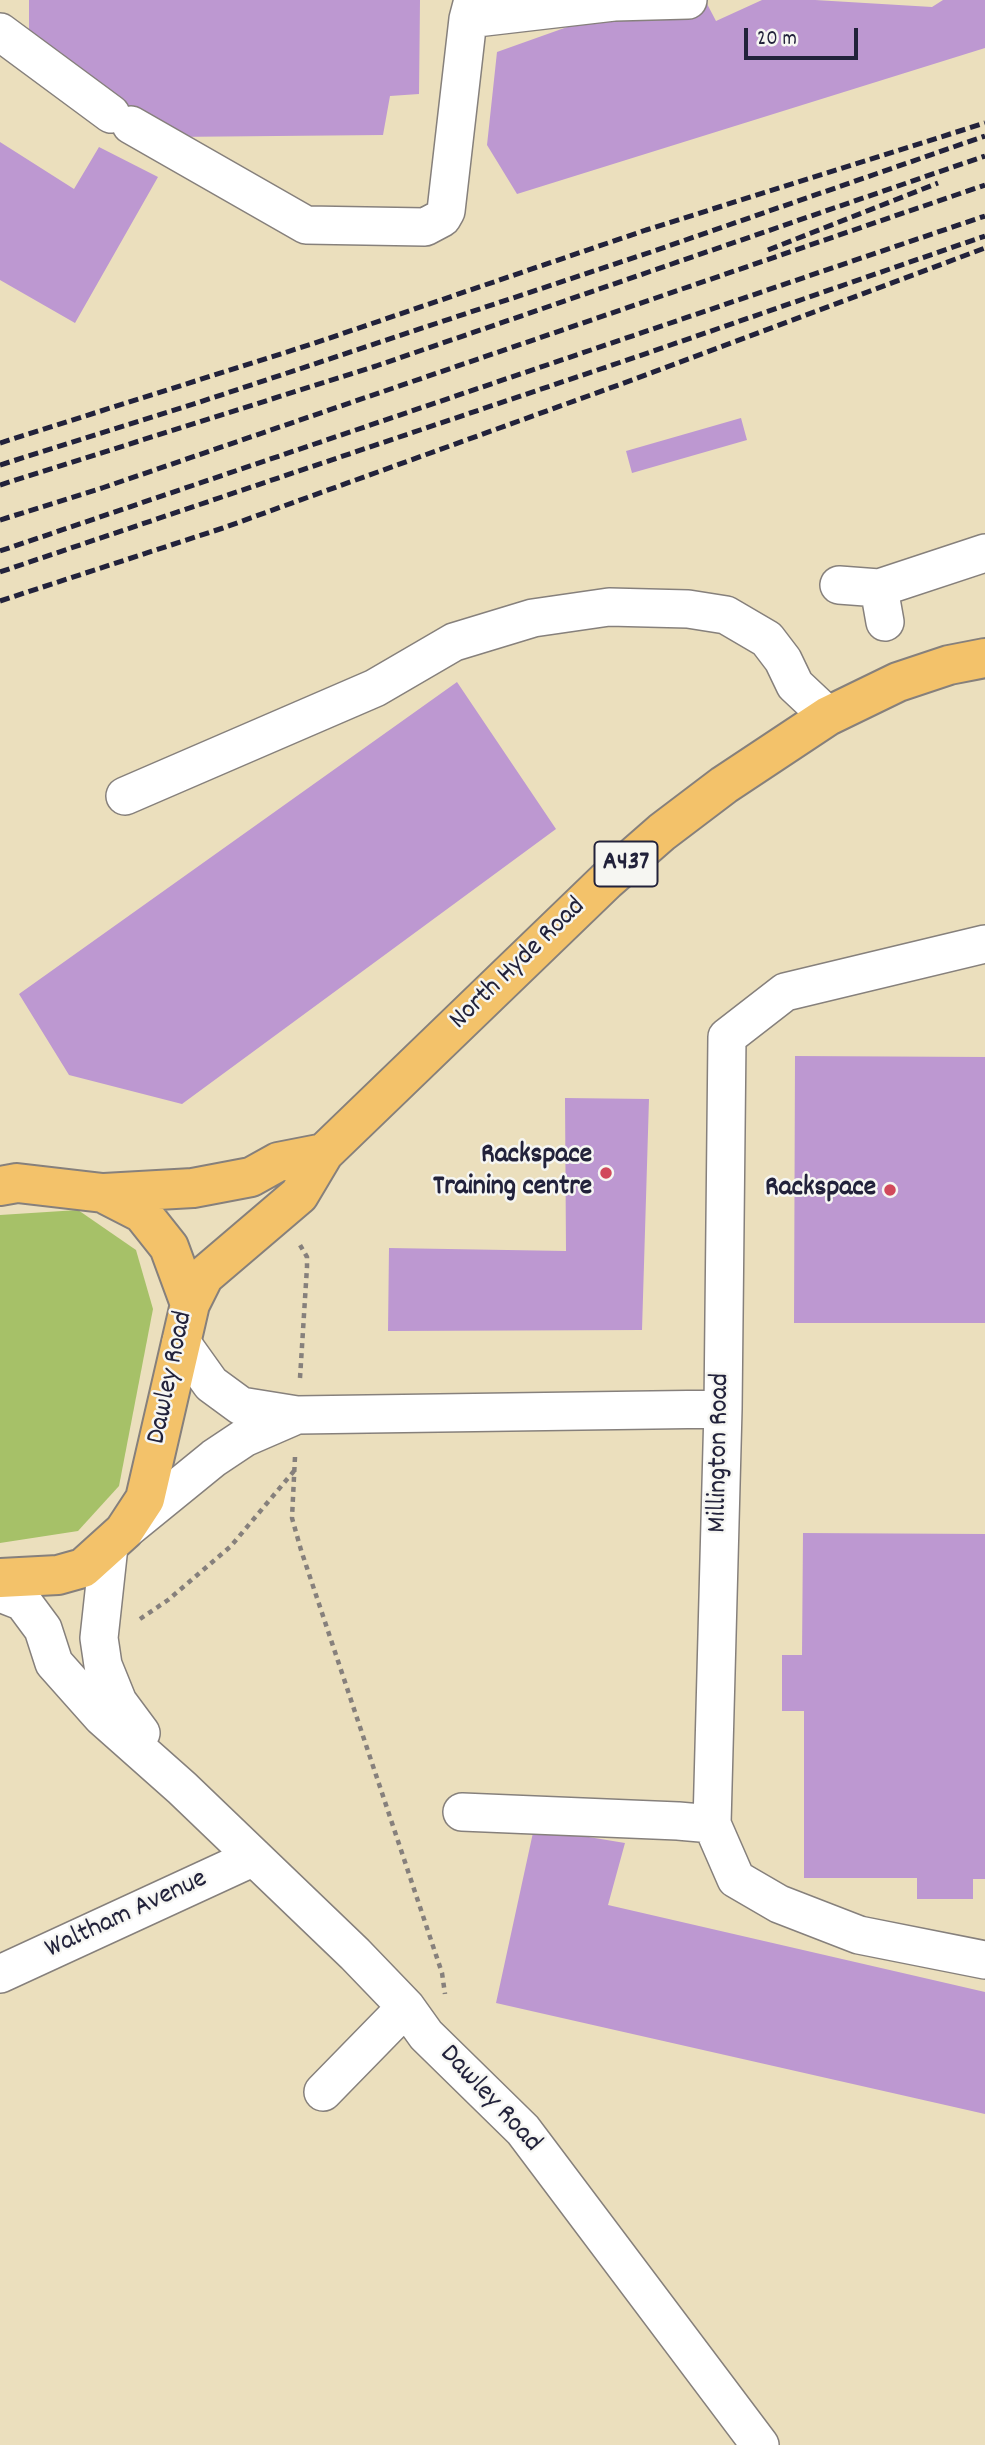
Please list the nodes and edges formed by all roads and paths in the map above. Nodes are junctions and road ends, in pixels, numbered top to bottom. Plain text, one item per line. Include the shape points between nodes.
1 (688, 0) edge
2 (470, 9) edge
3 (0, 32) edge
4 (985, 553) edge
5 (839, 585) dead end
6 (985, 658) edge
7 (828, 716) junction
8 (125, 796) dead end
9 (985, 944) edge
10 (0, 1153) edge
11 (324, 1153) junction
12 (0, 1186) edge
13 (60, 1187) junction
14 (103, 1193) junction
15 (294, 1238) dead end
16 (190, 1304) junction
17 (181, 1342) junction
18 (299, 1399) junction
19 (723, 1409) junction
20 (117, 1539) junction
21 (0, 1577) edge
22 (0, 1593) edge
23 (137, 1622) dead end
24 (182, 1788) junction
25 (462, 1812) dead end
26 (712, 1824) junction
27 (254, 1857) junction
28 (985, 1961) edge
29 (0, 1974) edge
30 (416, 2021) junction
31 (323, 2092) dead end
32 (760, 2445) edge

1 - 2 street
2 - 3 street via 446,211 425,227 306,225 121,120
4 - 5 street via 882,605
6 - 7 main road, North Hyde Road / A437 via 898,682
7 - 8 street via 795,685 767,639 726,615 688,608 609,607 533,618 454,642 375,688
7 - 11 main road, North Hyde Road / A437 via 662,832
9 - 19 street, Millington Road via 785,992 727,1037
10 - 13 main road, Dawley Road via 39,1180
11 - 14 main road via 278,1162 251,1177 193,1188
11 - 16 main road, North Hyde Road / A437 via 299,1195 204,1276
12 - 13 main road, Dawley Road
13 - 14 main road, Dawley Road
14 - 16 main road, Dawley Road via 142,1213 169,1247
15 - 18 path via 307,1257
16 - 17 main road, Dawley Road
17 - 18 street via 211,1384 241,1406
17 - 20 main road, Dawley Road via 145,1499
18 - 19 street
18 - 20 street via 214,1458
19 - 26 street, Millington Road
20 - 21 main road, Dawley Road via 83,1567 58,1575
20 - 24 street, Dawley Road via 99,1638 103,1665 118,1702
22 - 24 street, Dawley Road via 23,1602 43,1629 54,1662 102,1717
23 - 30 path via 231,1546 294,1470 292,1518 301,1550 446,1988 439,2019
24 - 27 street, Dawley Road
25 - 26 street
26 - 28 street, Millington Road via 736,1879 779,1904 859,1935
27 - 29 street, Waltham Avenue
27 - 30 street, Dawley Road
30 - 31 street
30 - 32 street, Dawley Road via 523,2130

